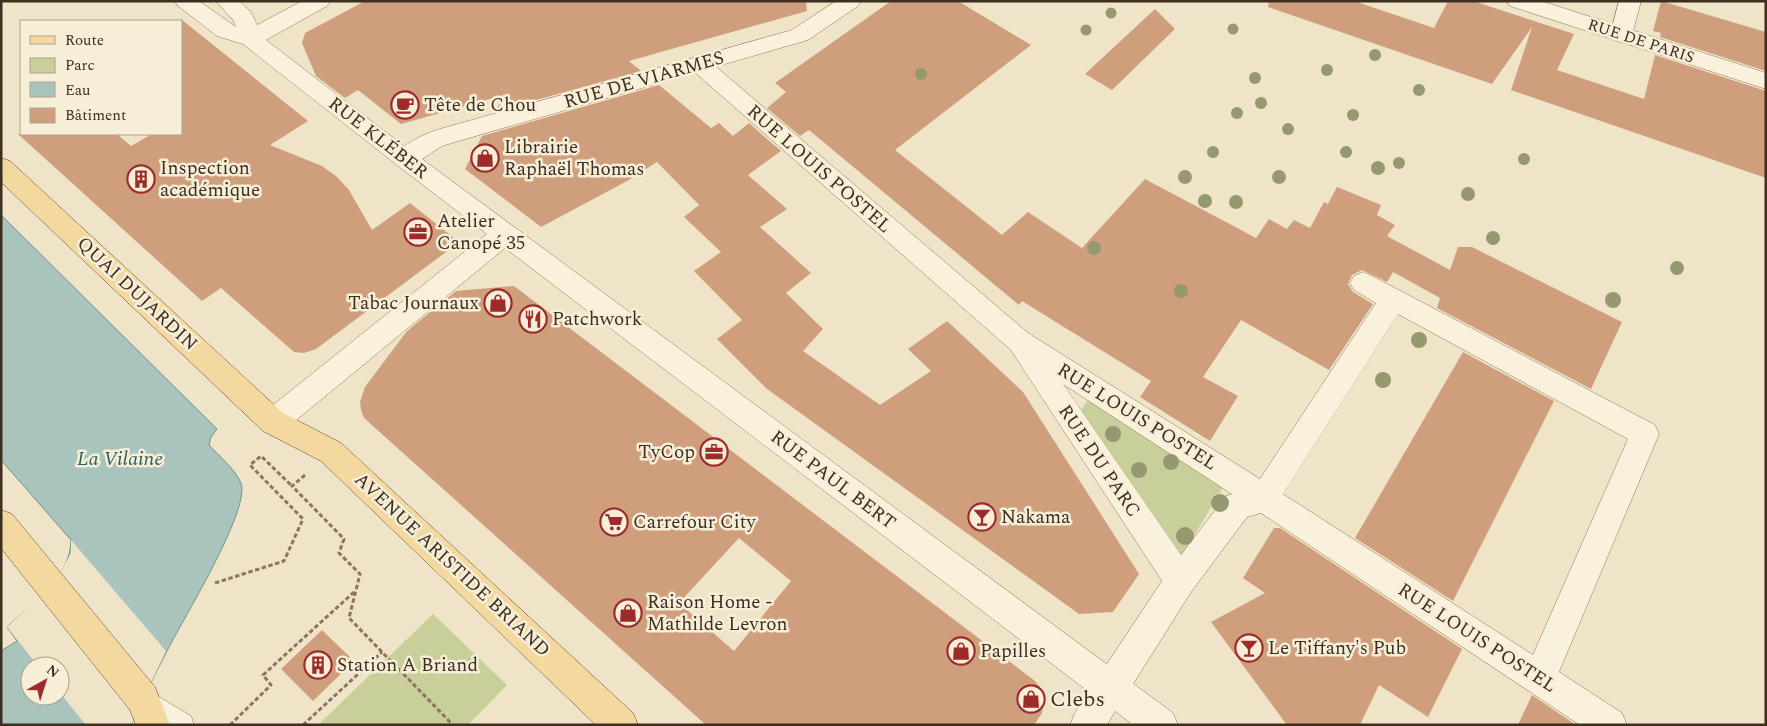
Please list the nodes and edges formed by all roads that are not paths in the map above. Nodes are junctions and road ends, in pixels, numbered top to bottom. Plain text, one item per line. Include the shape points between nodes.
1 (185, 1) edge
2 (226, 1) edge
3 (320, 1) edge
4 (851, 1) edge
5 (1516, 1) edge
6 (1630, 1) edge
7 (1621, 35) junction
8 (251, 39) junction
9 (699, 64) junction
10 (1766, 81) edge
11 (404, 159) junction
12 (1, 166) edge
13 (506, 234) junction
14 (1363, 283) dead end
15 (1393, 299) junction
16 (1018, 341) junction
17 (273, 422) junction
18 (1264, 498) junction
19 (1, 524) edge
20 (1180, 581) junction
21 (1539, 679) junction
22 (1111, 688) junction
23 (148, 712) edge
24 (182, 725) edge
25 (621, 725) edge
26 (1087, 725) edge
27 (1161, 725) edge
28 (1610, 725) edge

1 - 8 street, RUE KLÉBER via 225,31
2 - 8 street via 243,17
3 - 8 street
4 - 9 street, RUE DE VIARMES via 800,35
5 - 7 street, RUE DE PARIS
6 - 7 street
7 - 10 street, RUE DE PARIS
8 - 11 street, RUE KLÉBER
9 - 11 street, RUE DE VIARMES via 448,135
9 - 16 street, RUE LOUIS POSTEL
11 - 13 street, RUE KLÉBER
12 - 17 main road, QUAI DUJARDIN
13 - 17 street
13 - 22 street, RUE PAUL BERT
14 - 15 street
15 - 18 street
15 - 21 street via 1645,434
16 - 18 street, RUE LOUIS POSTEL
16 - 20 street, RUE DU PARC
17 - 25 main road, AVENUE ARISTIDE BRIAND via 331,452
18 - 20 street via 1237,506
18 - 21 street, RUE LOUIS POSTEL
19 - 23 main road
20 - 22 street
21 - 28 street, RUE LOUIS POSTEL
22 - 26 street
22 - 27 street, RUE PAUL BERT
23 - 24 lane

